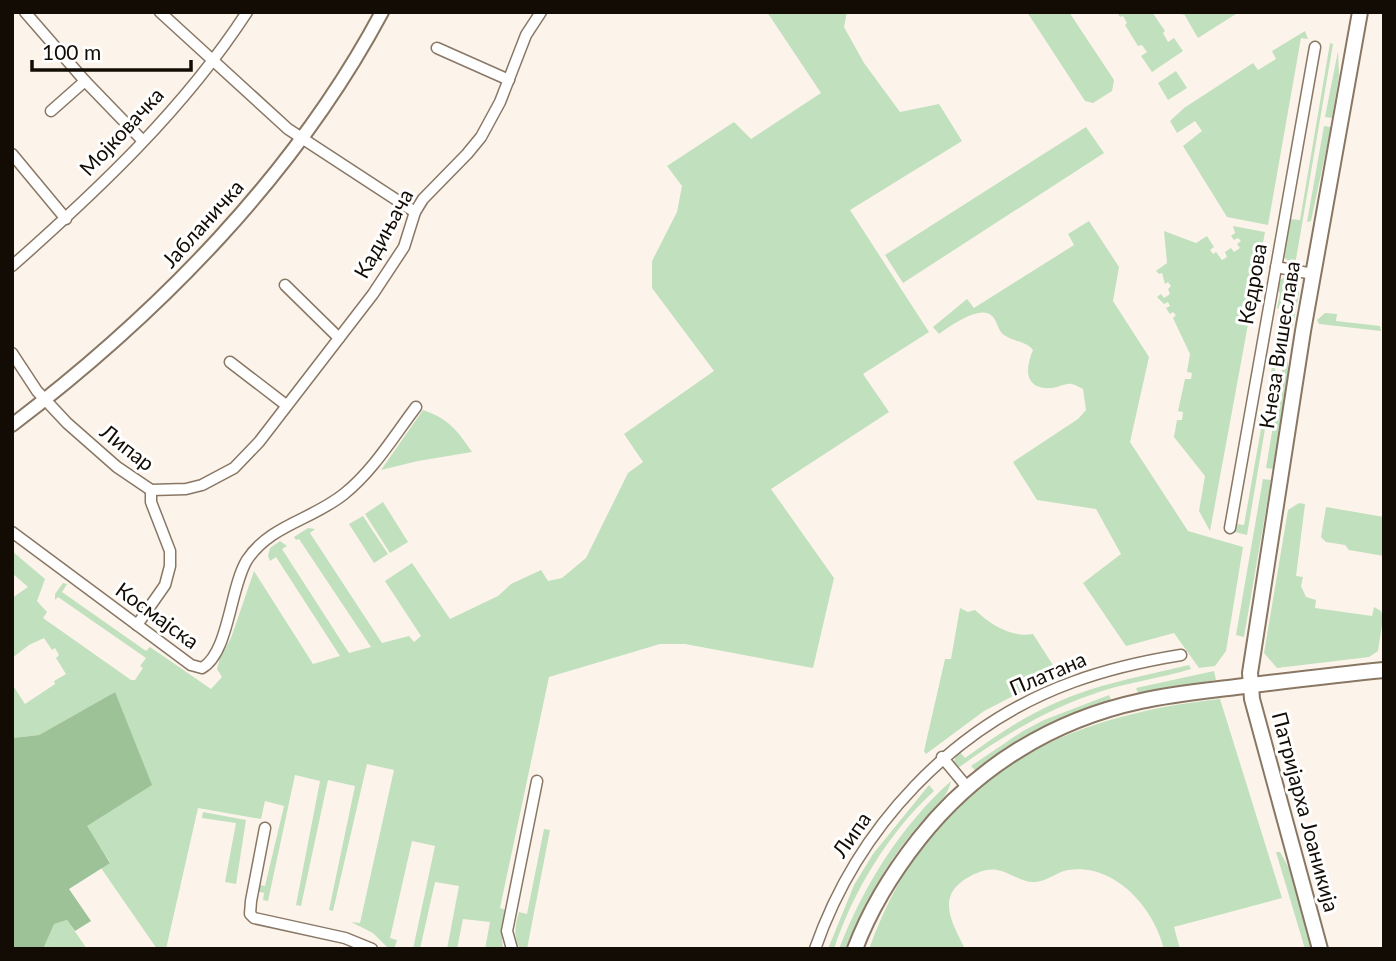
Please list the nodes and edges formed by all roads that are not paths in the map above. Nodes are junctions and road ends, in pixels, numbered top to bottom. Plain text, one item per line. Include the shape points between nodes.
1 (25, 12) edge
2 (160, 12) edge
3 (247, 12) edge
4 (382, 12) edge
5 (541, 12) edge
6 (1360, 12) edge
7 (1315, 47) dead end
8 (437, 48) dead end
9 (212, 61) junction
10 (509, 80) junction
11 (85, 81) junction
12 (51, 111) dead end
13 (301, 139) junction
14 (143, 141) junction
15 (12, 154) edge
16 (415, 212) junction
17 (66, 219) junction
18 (12, 266) edge
19 (1276, 267) junction
20 (1313, 274) junction
21 (285, 285) dead end
22 (339, 338) junction
23 (12, 353) edge
24 (230, 362) dead end
25 (45, 400) junction
26 (286, 404) junction
27 (416, 407) dead end
28 (12, 425) edge
29 (151, 490) junction
30 (1230, 528) dead end
31 (12, 531) edge
32 (137, 625) junction
33 (1181, 655) dead end
34 (1384, 670) edge
35 (1251, 685) junction
36 (942, 757) junction
37 (537, 781) dead end
38 (967, 787) junction
39 (265, 828) dead end
40 (372, 949) edge
41 (512, 949) edge
42 (815, 949) edge
43 (855, 949) edge
44 (1321, 949) edge

1 - 11 street
2 - 9 street
3 - 9 street, Мојковачка
4 - 13 street, Јабланичка
5 - 10 street, Кадињача via 526,35
6 - 20 main road, Кнеза Вишеслава
7 - 19 street, Кедрова
8 - 10 street
9 - 13 street
9 - 14 street, Мојковачка
10 - 16 street, Кадињача via 481,137
11 - 12 street
11 - 14 street
13 - 16 street
13 - 25 street, Јабланичка via 194,263
14 - 17 street, Мојковачка
15 - 17 street
16 - 22 street, Кадињача via 396,261
17 - 18 street, Мојковачка
19 - 20 street
19 - 30 street, Кедрова
20 - 35 main road, Кнеза Вишеслава via 1255,631
21 - 22 street
22 - 26 street, Кадињача
23 - 25 street, Липар
24 - 26 street
25 - 28 street, Јабланичка
25 - 29 street, Липар via 111,462
26 - 29 street, Кадињача via 234,468 194,487
27 - 32 street, Космајска via 360,480 342,496 273,533 254,550 206,666 191,665
29 - 32 street, Липар via 151,502 170,551 170,566 165,585
31 - 32 street, Космајска
33 - 36 street, Платана via 1115,668 1051,690 1007,712
34 - 35 main road
35 - 38 main road via 1156,698 1076,720 1020,749
35 - 44 main road, Патријарха Јоаникија
36 - 38 street
36 - 42 street, Липа via 852,868
37 - 41 street via 507,931
38 - 43 main road via 900,865
39 - 40 street via 250,914

